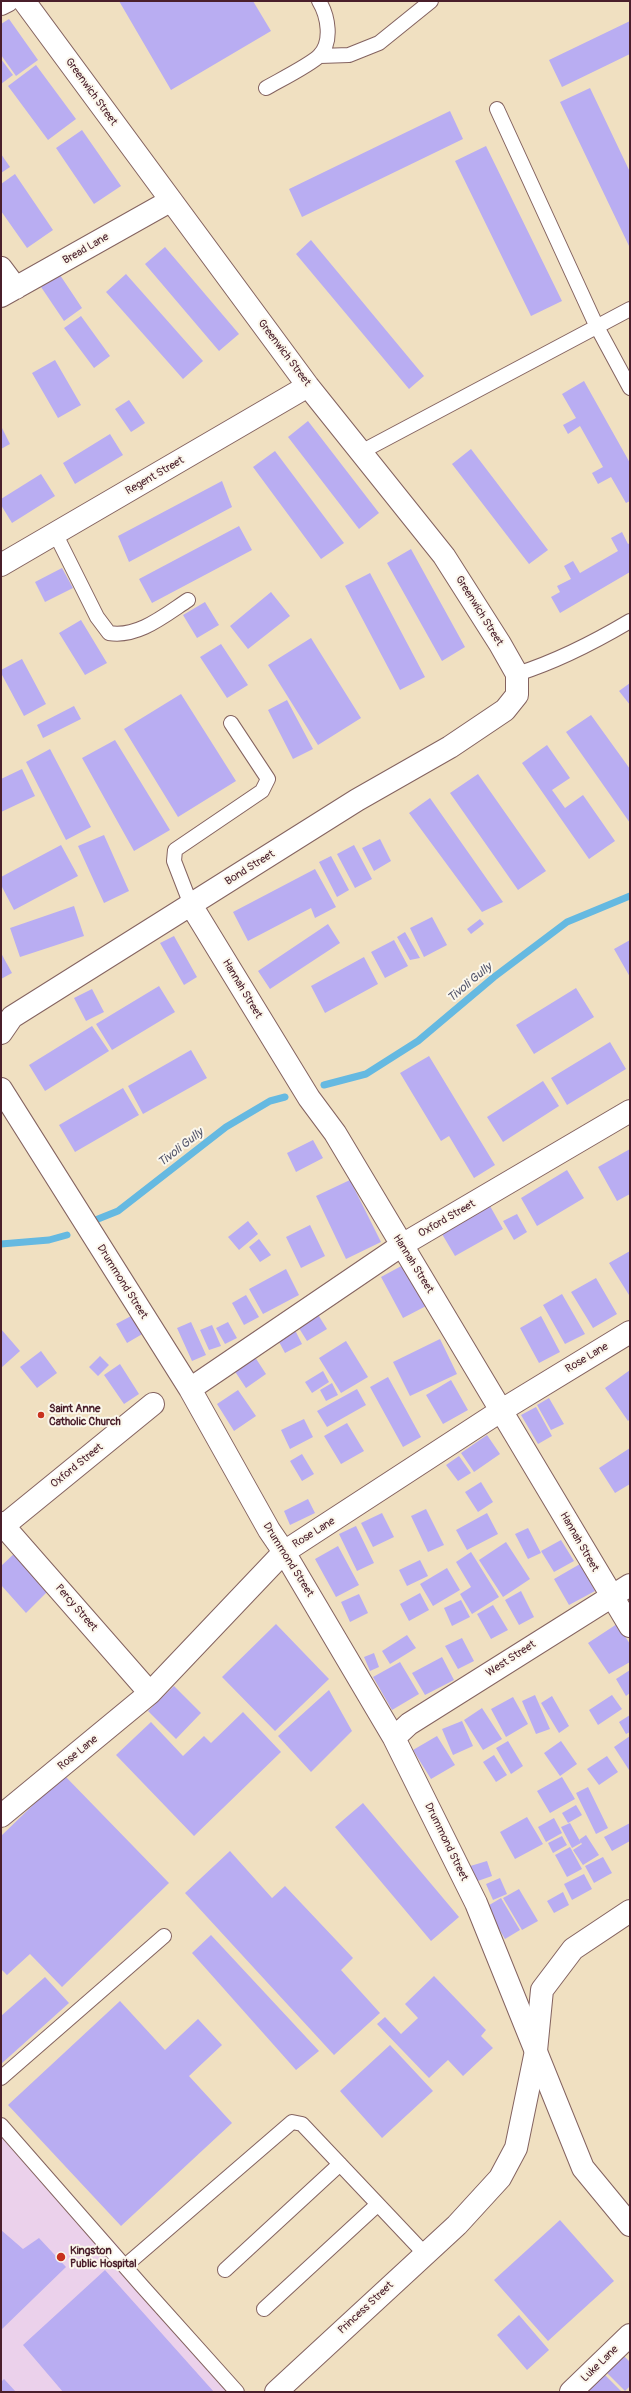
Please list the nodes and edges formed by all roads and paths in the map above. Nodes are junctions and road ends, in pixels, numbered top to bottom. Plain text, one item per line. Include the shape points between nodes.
1 (7, 1) edge
2 (24, 1) edge
3 (319, 1) edge
4 (431, 1) edge
5 (1, 4) edge
6 (320, 56) junction
7 (266, 88) dead end
8 (497, 109) dead end
9 (170, 201) junction
10 (1, 268) edge
11 (8, 292) edge
12 (630, 309) edge
13 (596, 326) junction
14 (308, 386) junction
15 (630, 388) edge
16 (361, 452) junction
17 (55, 533) junction
18 (1, 565) edge
19 (188, 600) dead end
20 (630, 621) edge
21 (517, 674) junction
22 (506, 710) joint
23 (231, 723) dead end
24 (192, 905) junction
25 (1, 1033) edge
26 (1, 1089) edge
27 (630, 1111) edge
28 (402, 1245) junction
29 (630, 1332) edge
30 (190, 1389) junction
31 (152, 1404) dead end
32 (502, 1410) junction
33 (2, 1526) edge
34 (284, 1552) junction
35 (630, 1585) edge
36 (611, 1595) junction
37 (630, 1626) edge
38 (150, 1693) junction
39 (394, 1738) junction
40 (1, 1816) edge
41 (630, 1911) edge
42 (164, 1936) dead end
43 (536, 2051) junction
44 (1, 2078) edge
45 (1, 2124) edge
46 (340, 2164) junction
47 (378, 2205) junction
48 (630, 2224) edge
49 (425, 2254) junction
50 (125, 2266) junction
51 (225, 2270) dead end
52 (264, 2308) dead end
53 (630, 2335) edge
54 (237, 2392) edge
55 (276, 2392) edge
56 (571, 2392) edge

1 - 5 street
2 - 9 street, Greenwich Street
3 - 6 lane via 326,12 328,38
4 - 6 lane via 379,43 349,55
6 - 7 lane
8 - 13 lane
9 - 11 street, Bread Lane
9 - 14 street, Greenwich Street
10 - 11 street
12 - 13 lane
13 - 15 lane
13 - 16 lane
14 - 16 street, Greenwich Street
14 - 17 street, Regent Street
16 - 21 street, Greenwich Street via 444,556
17 - 18 street, Regent Street
17 - 19 lane via 97,617 109,633 121,635 151,624
20 - 21 lane via 592,644 551,663
21 - 22 street, Greenwich Street via 517,695
22 - 24 street, Bond Street via 357,800
23 - 24 lane via 268,779 262,792 175,850 174,861
24 - 25 street, Bond Street via 12,1018
24 - 28 street, Hannah Street
26 - 30 street, Drummond Street
27 - 28 street, Oxford Street
28 - 30 street, Oxford Street
28 - 32 street, Hannah Street
29 - 32 street, Rose Lane
30 - 34 street, Drummond Street via 269,1530
31 - 33 street, Oxford Street
32 - 34 street, Rose Lane
32 - 36 street, Hannah Street
33 - 38 street, Percy Street
34 - 38 street, Rose Lane
34 - 39 street, Drummond Street
35 - 36 street, West Street
36 - 37 street, Hannah Street
36 - 39 street, West Street via 409,1724
38 - 40 street, Rose Lane
39 - 43 street, Drummond Street via 476,1903
41 - 43 street via 573,1949 542,1990
42 - 44 lane
43 - 48 street, Drummond Street via 583,2168
43 - 49 street, Princess Street via 516,2148 500,2178 457,2225
45 - 50 lane
46 - 47 lane
46 - 50 lane via 302,2124 292,2122
46 - 51 lane
47 - 49 lane
47 - 52 lane
49 - 55 street, Princess Street
50 - 54 lane
53 - 56 street, Luke Lane

